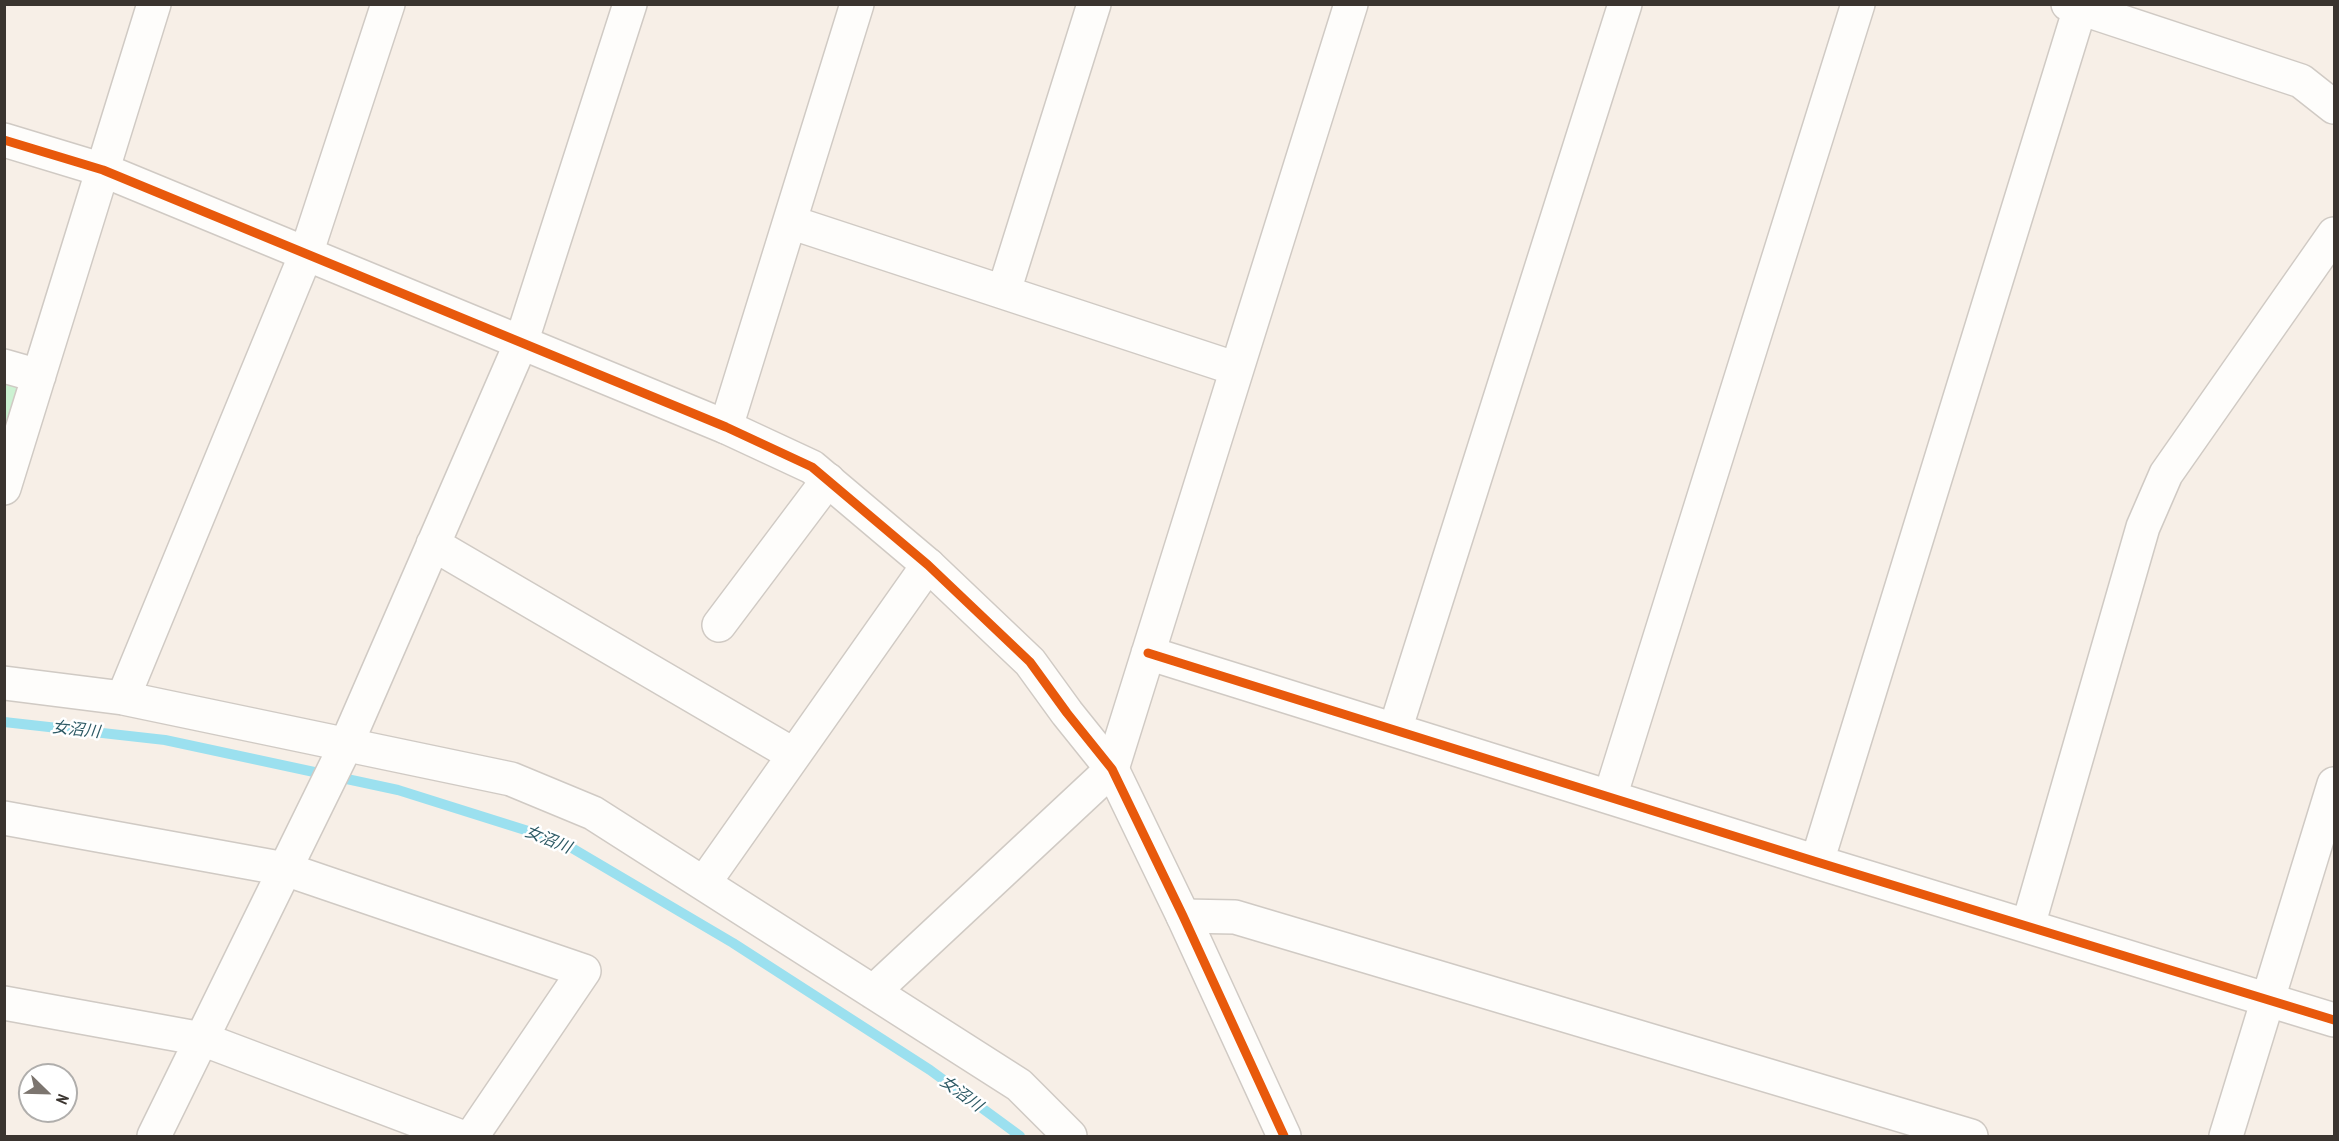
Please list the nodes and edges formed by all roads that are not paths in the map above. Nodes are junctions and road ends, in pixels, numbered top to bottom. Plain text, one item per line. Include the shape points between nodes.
1 (154, 4) edge
2 (388, 4) edge
3 (630, 4) edge
4 (857, 4) edge
5 (1094, 4) edge
6 (1350, 4) edge
7 (1625, 4) edge
8 (1858, 4) edge
9 (2074, 6) edge
10 (2334, 107) edge
11 (4, 140) edge
12 (103, 170) junction
13 (790, 222) junction
14 (2334, 234) edge
15 (306, 254) junction
16 (1004, 291) junction
17 (521, 343) junction
18 (4, 366) edge
19 (1237, 369) junction
20 (39, 376) junction
21 (726, 427) junction
22 (828, 480) junction
23 (4, 488) edge
24 (433, 544) junction
25 (928, 565) junction
26 (719, 625) dead end
27 (1149, 653) junction
28 (4, 683) edge
29 (123, 698) junction
30 (1395, 730) junction
31 (346, 744) junction
32 (794, 755) junction
33 (1112, 769) junction
34 (2334, 784) edge
35 (1610, 797) junction
36 (4, 818) edge
37 (1817, 861) junction
38 (285, 869) junction
39 (704, 884) junction
40 (1183, 916) junction
41 (2028, 926) junction
42 (873, 992) junction
43 (2268, 999) junction
44 (4, 1003) edge
45 (2334, 1020) edge
46 (202, 1039) junction
47 (154, 1137) edge
48 (459, 1137) edge
49 (472, 1137) edge
50 (1070, 1137) edge
51 (1284, 1137) edge
52 (1971, 1137) edge
53 (2226, 1137) edge

1 - 12 street
2 - 15 street
3 - 17 street
4 - 13 street
5 - 16 street
6 - 19 street
7 - 30 street
8 - 35 street
9 - 10 street via 2301,81
9 - 37 street
11 - 12 street
12 - 15 street
12 - 20 street
13 - 16 street
13 - 21 street
14 - 41 street via 2166,474 2144,527
15 - 17 street
15 - 29 street
16 - 19 street
17 - 21 street
17 - 24 street
18 - 20 street
19 - 27 street
20 - 23 street
21 - 22 street via 812,467
22 - 25 street
22 - 26 street
24 - 31 street
24 - 32 street
25 - 32 street
25 - 33 street via 1030,662
27 - 30 street
27 - 33 street
28 - 29 street
29 - 31 street
30 - 35 street
31 - 38 street
31 - 39 street via 511,779 593,813
32 - 39 street
33 - 40 street
33 - 42 street
34 - 43 street
35 - 37 street
36 - 38 street
37 - 41 street
38 - 46 street
38 - 49 street via 584,971
39 - 42 street
40 - 51 street
40 - 52 street via 1235,917
41 - 43 street
42 - 50 street via 1019,1085
43 - 45 street
43 - 53 street
44 - 46 street
46 - 47 street
46 - 48 street

